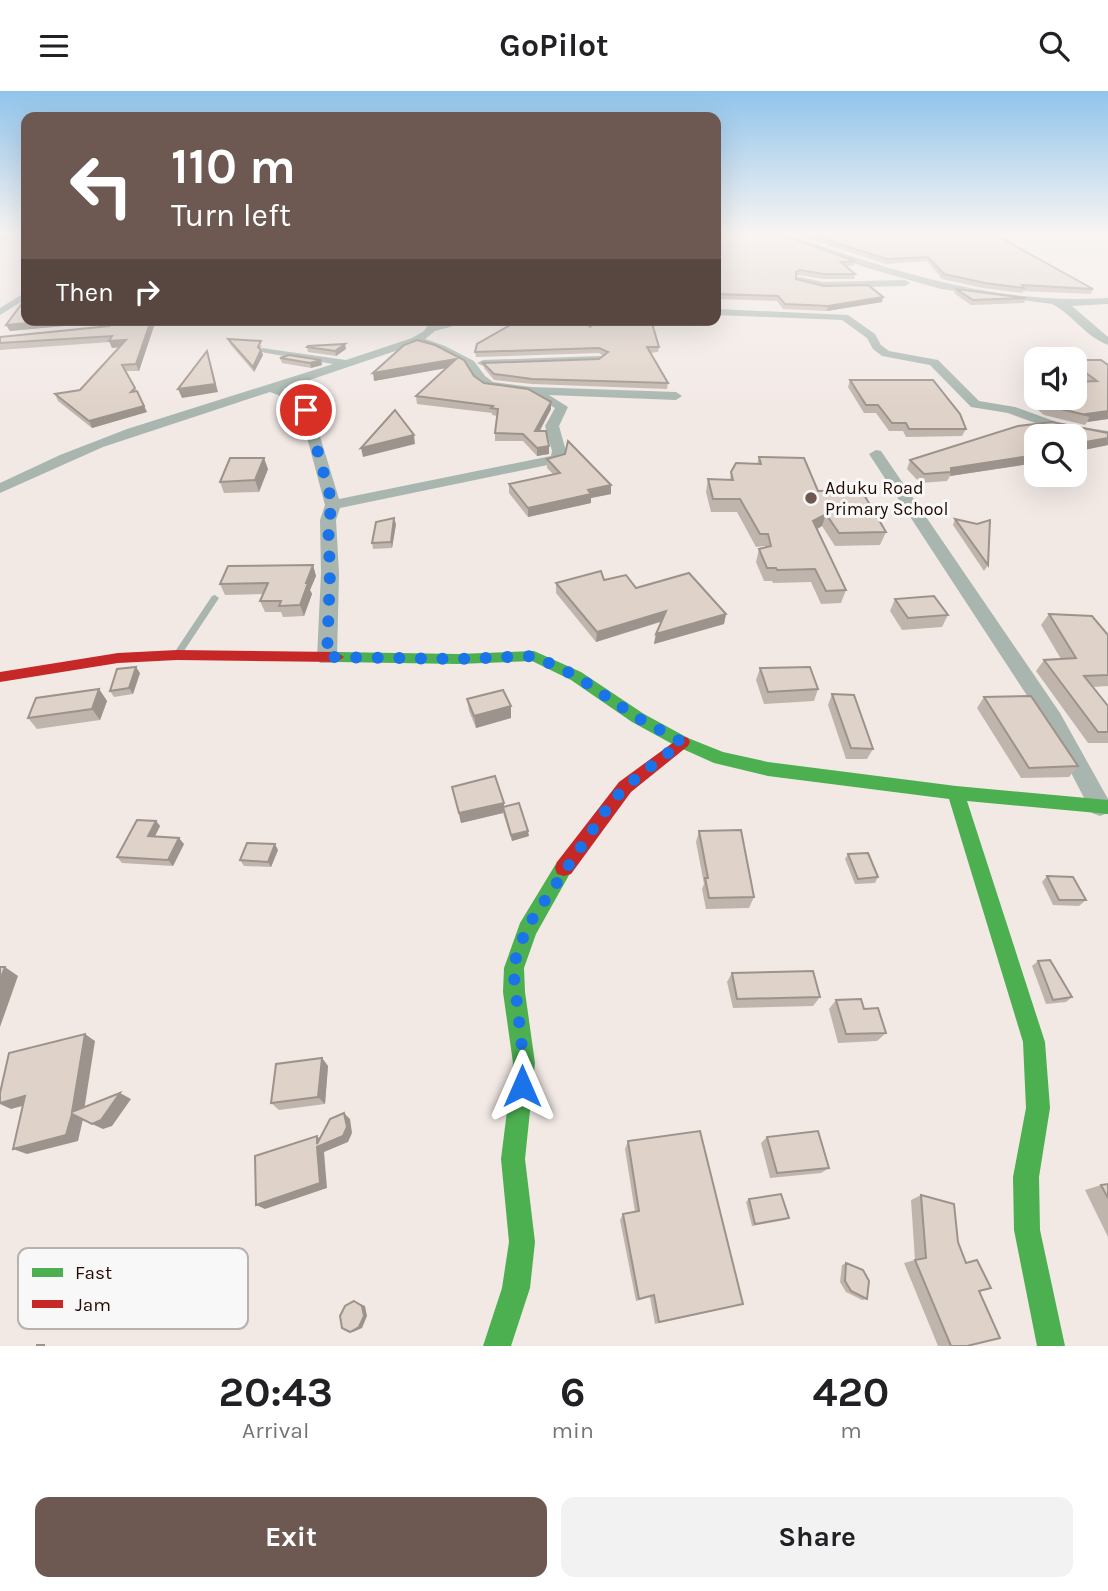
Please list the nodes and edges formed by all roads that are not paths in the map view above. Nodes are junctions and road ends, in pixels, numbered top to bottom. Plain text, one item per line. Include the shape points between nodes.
1 (957, 291) edge
2 (21, 298) edge
3 (1108, 301) edge
4 (1063, 303) junction
5 (0, 312) edge
6 (721, 312) edge
7 (433, 326) edge
8 (416, 340) junction
9 (1108, 342) edge
10 (267, 350) dead end
11 (599, 359) edge
12 (347, 363) junction
13 (470, 363) junction
14 (272, 389) junction
15 (532, 391) junction
16 (676, 396) dead end
17 (1108, 435) edge
18 (876, 454) dead end
19 (0, 489) edge
20 (333, 506) junction
21 (215, 598) dead end
22 (177, 655) junction
23 (327, 657) junction
24 (0, 677) edge
25 (682, 742) junction
26 (956, 793) junction
27 (1104, 806) edge
28 (497, 1346) edge
29 (1051, 1346) edge

1 - 4 street
2 - 5 street
3 - 4 street
4 - 9 street
6 - 17 street via 844,317 871,336 886,354 934,362 975,404 1011,410 1060,428
7 - 8 street
8 - 12 street
8 - 13 street
10 - 12 street
11 - 13 street
12 - 14 street
13 - 15 street via 490,385
14 - 19 street via 128,432
14 - 20 street via 287,394 306,410
15 - 16 street
15 - 20 street via 562,407 552,426 559,451 556,459
18 - 27 street via 1053,719
20 - 23 street via 328,520
21 - 22 lane
22 - 23 street
22 - 24 street via 118,658
23 - 25 street via 534,656 576,676
25 - 26 street via 720,758 768,769
25 - 28 street via 610,804 527,927 518,951 514,993 524,1065 512,1184 521,1229 519,1272
26 - 27 street
26 - 29 street via 1034,1042 1038,1108 1026,1177 1027,1230

